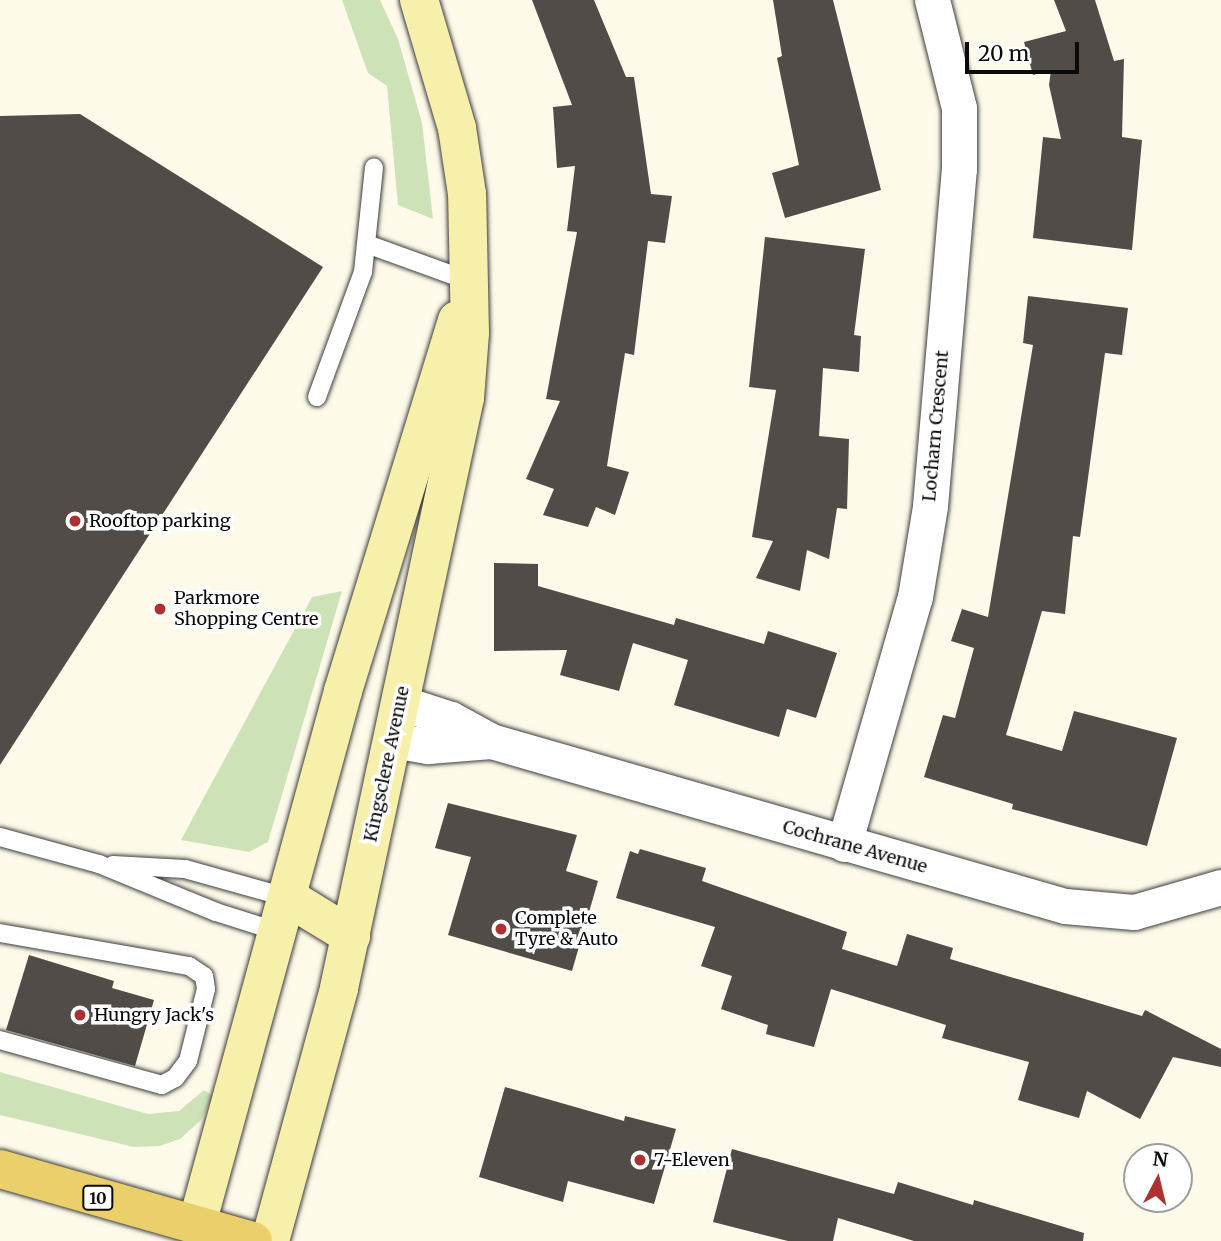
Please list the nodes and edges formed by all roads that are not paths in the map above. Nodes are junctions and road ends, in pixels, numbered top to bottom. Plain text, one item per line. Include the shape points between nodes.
1 (419, 0) edge
2 (932, 0) edge
3 (374, 168) dead end
4 (367, 244) junction
5 (469, 281) junction
6 (317, 397) dead end
7 (343, 691) junction
8 (401, 703) junction
9 (393, 740) junction
10 (491, 741) junction
11 (0, 837) edge
12 (844, 844) junction
13 (99, 864) junction
14 (1221, 887) edge
15 (284, 915) junction
16 (0, 933) edge
17 (351, 936) junction
18 (0, 1040) edge
19 (0, 1169) edge
20 (195, 1233) edge
21 (253, 1241) edge
22 (270, 1241) edge

1 - 5 main road, Kingsclere Avenue via 457,128 467,194
2 - 12 street, Locharn Crescent via 960,108 959,169 930,506 915,597
3 - 4 lane
4 - 5 lane
4 - 6 lane via 350,316
5 - 7 main road, Kingsclere Avenue
5 - 8 main road, Kingsclere Avenue via 469,362 460,429
7 - 8 main road
7 - 9 main road
7 - 15 main road, Kingsclere Avenue
8 - 9 main road, Kingsclere Avenue
8 - 10 street, Cochrane Avenue via 452,719
9 - 10 street, Cochrane Avenue via 428,746
9 - 17 main road, Kingsclere Avenue
10 - 12 street, Cochrane Avenue
11 - 13 lane
12 - 14 street, Cochrane Avenue via 1065,906 1134,912
13 - 15 lane via 216,912
13 - 15 lane via 185,869
15 - 17 main road
15 - 20 main road, Kingsclere Avenue
16 - 18 lane via 189,966 201,973 206,985 188,1061 175,1078 162,1085
17 - 22 main road, Kingsclere Avenue
19 - 20 main road, 10
20 - 21 main road, 10

